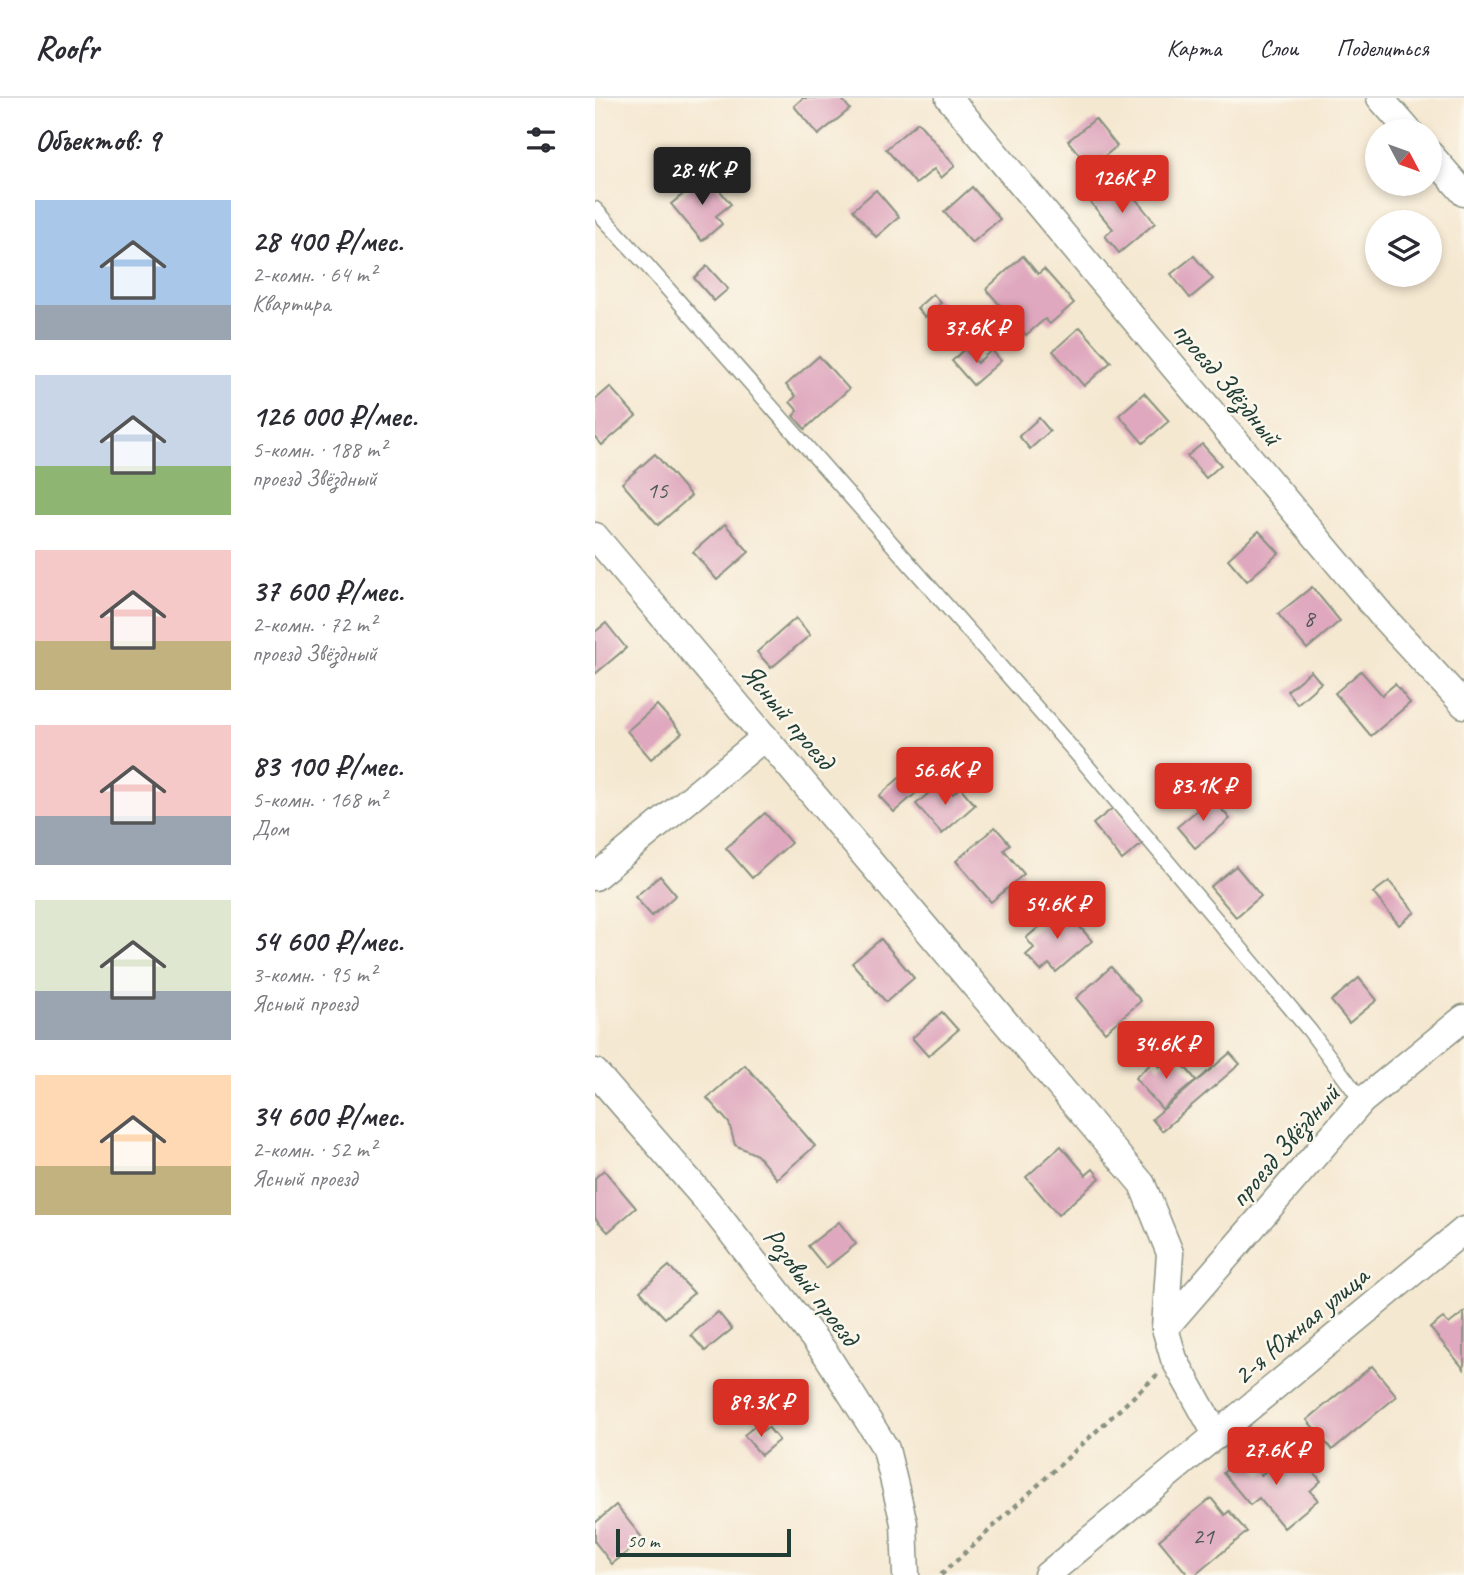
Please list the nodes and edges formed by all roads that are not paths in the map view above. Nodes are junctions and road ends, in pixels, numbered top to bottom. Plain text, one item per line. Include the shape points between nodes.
1 (949, 98) edge
2 (1380, 98) edge
3 (1398, 119) edge
4 (1442, 168) edge
5 (1464, 193) edge
6 (595, 209) edge
7 (595, 536) edge
8 (1464, 705) edge
9 (765, 737) junction
10 (595, 877) edge
11 (1464, 1018) edge
12 (595, 1072) edge
13 (1362, 1101) junction
14 (1464, 1230) edge
15 (1165, 1328) junction
16 (1217, 1436) junction
17 (906, 1575) edge
18 (1047, 1575) edge

1 - 8 street, проезд Звёздный via 1374,606
2 - 3 street
4 - 5 street
6 - 13 lane via 990,653 1310,1031
7 - 9 street, Ясный проезд
9 - 10 street
9 - 15 street, Ясный проезд via 1142,1184 1170,1253
11 - 13 street, проезд Звёздный
12 - 17 street, Розовый проезд via 707,1201 826,1354 886,1449 904,1523
13 - 15 street, проезд Звёздный
14 - 16 street, 2-я Южная улица
15 - 16 street, Ясный проезд via 1174,1359
16 - 18 street, 2-я Южная улица

